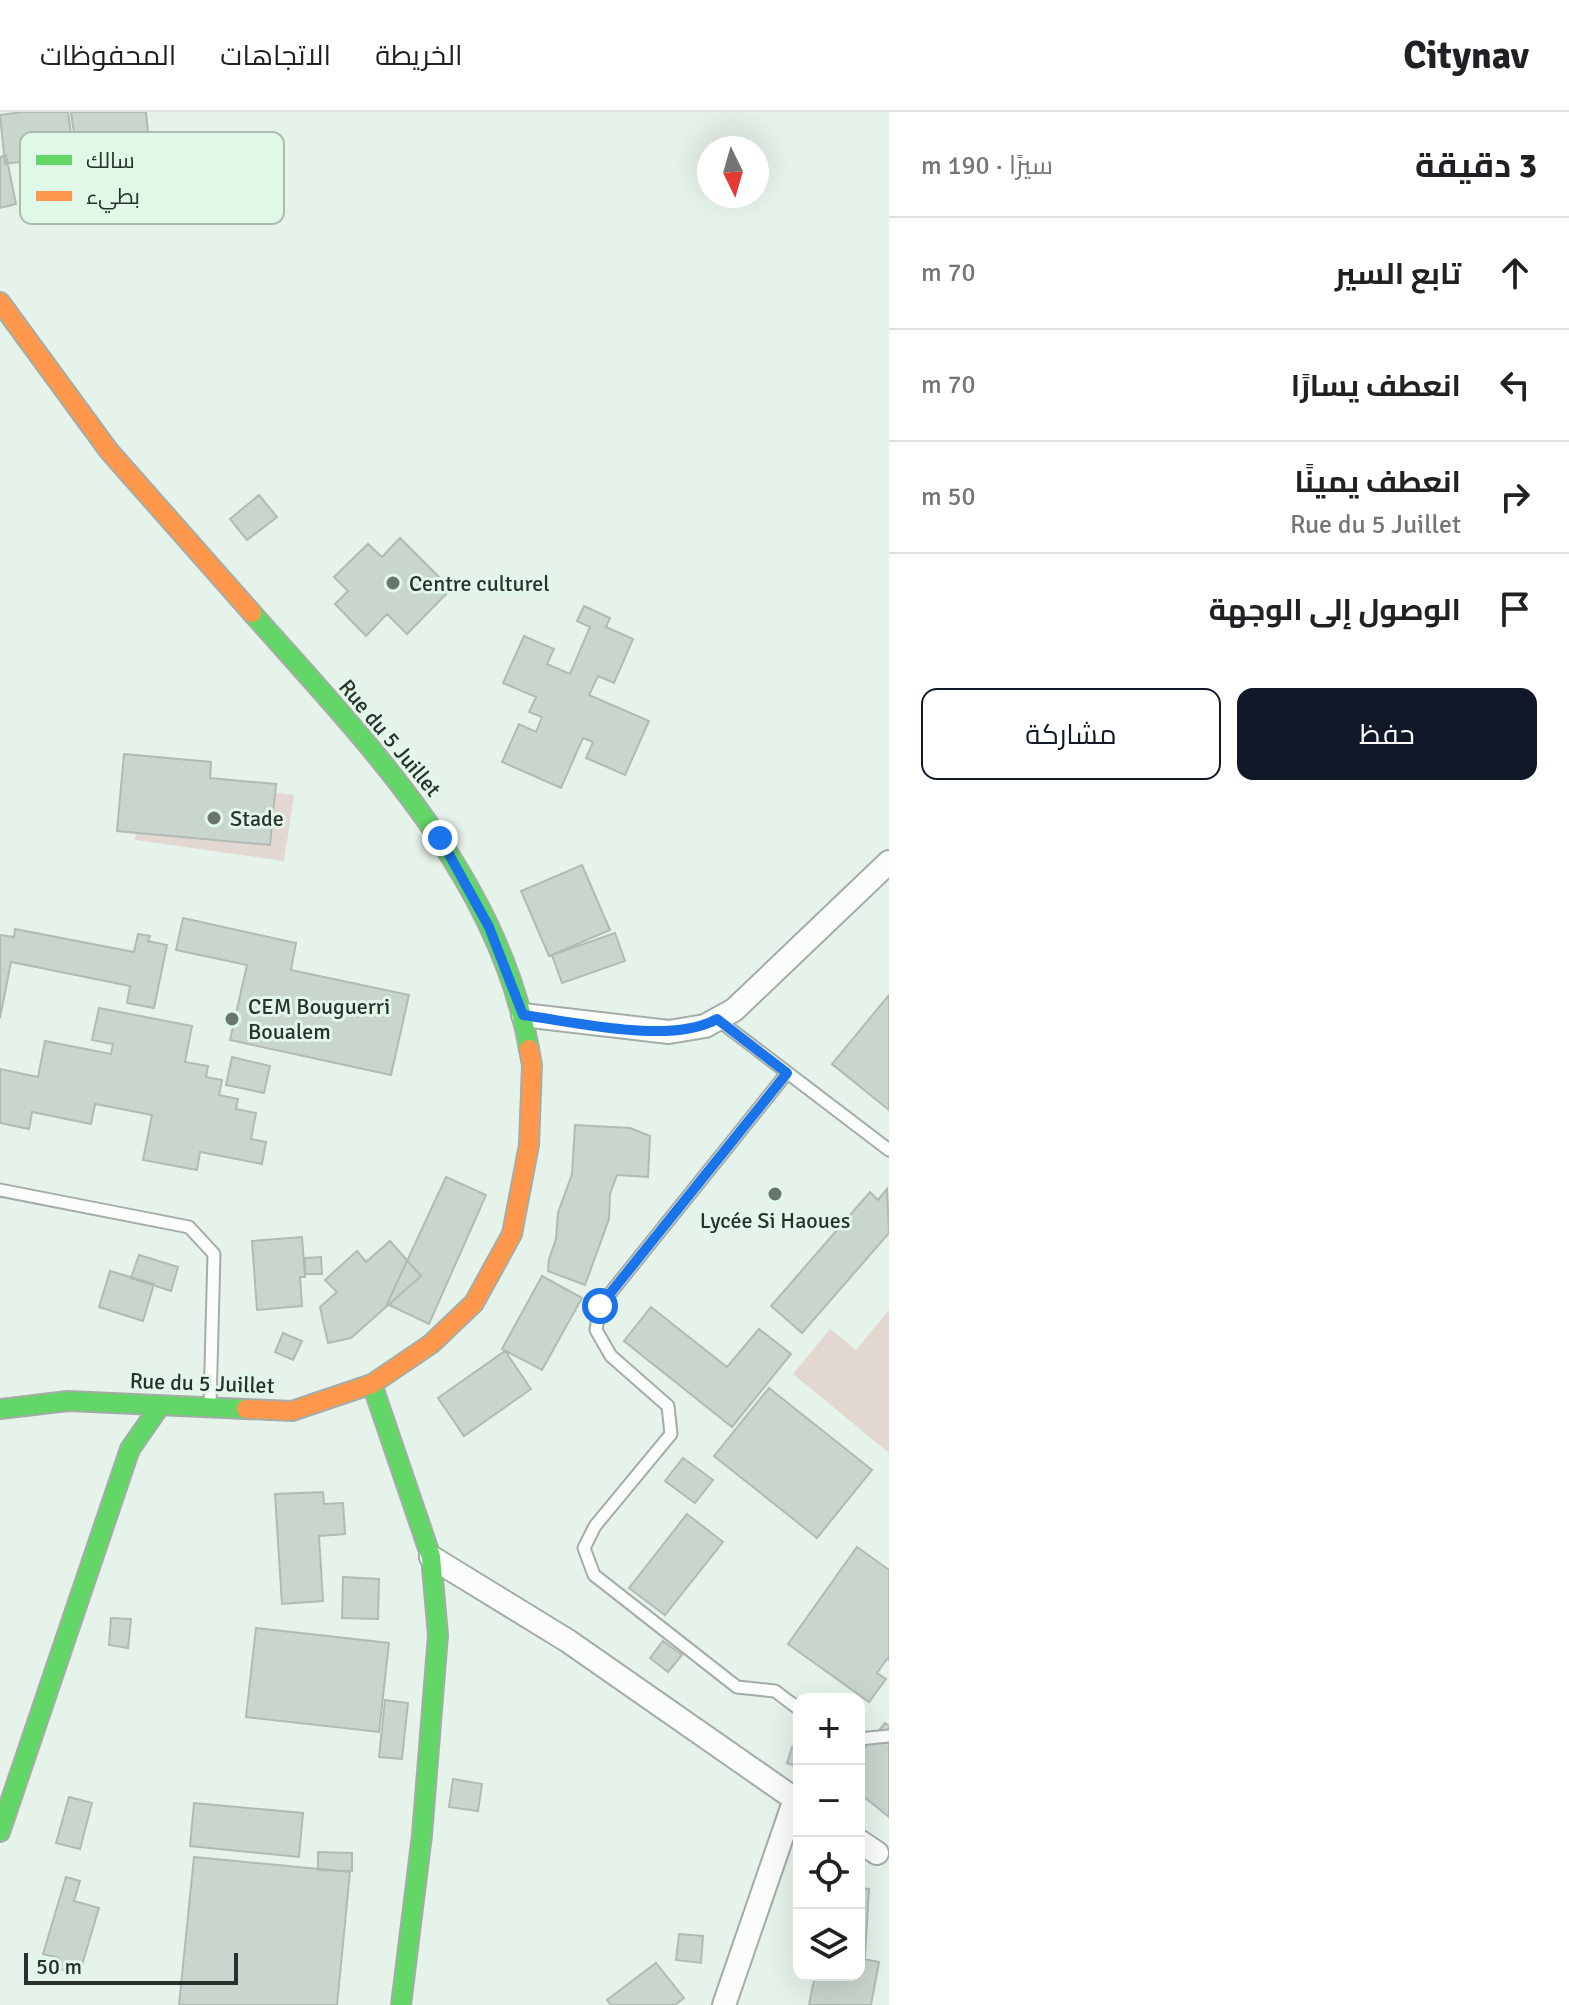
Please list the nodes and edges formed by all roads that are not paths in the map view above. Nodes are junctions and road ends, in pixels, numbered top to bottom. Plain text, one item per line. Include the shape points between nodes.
1 (0, 302) edge
2 (889, 862) edge
3 (523, 1015) junction
4 (717, 1019) junction
5 (787, 1073) junction
6 (889, 1150) edge
7 (0, 1190) edge
8 (372, 1384) junction
9 (160, 1406) junction
10 (210, 1408) junction
11 (0, 1409) edge
12 (431, 1557) junction
13 (793, 1704) edge
14 (889, 1736) edge
15 (865, 1738) edge
16 (793, 1798) edge
17 (793, 1812) edge
18 (0, 1832) edge
19 (401, 2005) edge
20 (724, 2005) edge

1 - 3 street, Rue du 5 Juillet via 109,451 374,752 440,838 489,927
2 - 4 street via 734,1010
3 - 4 street via 669,1032
3 - 8 street, Rue du 5 Juillet via 532,1065 529,1145 512,1234 474,1303 431,1344
4 - 5 lane
5 - 6 lane
5 - 13 lane via 600,1306 596,1330 611,1356 668,1406 671,1434 595,1526 584,1548 594,1575 737,1687 775,1691
7 - 10 lane via 189,1227 214,1254
8 - 10 street, Rue du 5 Juillet via 292,1411
8 - 12 street
9 - 10 street, Rue du 5 Juillet
9 - 11 street, Rue du 5 Juillet via 68,1401
9 - 18 street via 130,1449
12 - 16 street via 568,1641
12 - 19 street via 438,1635
14 - 15 lane
17 - 20 street

